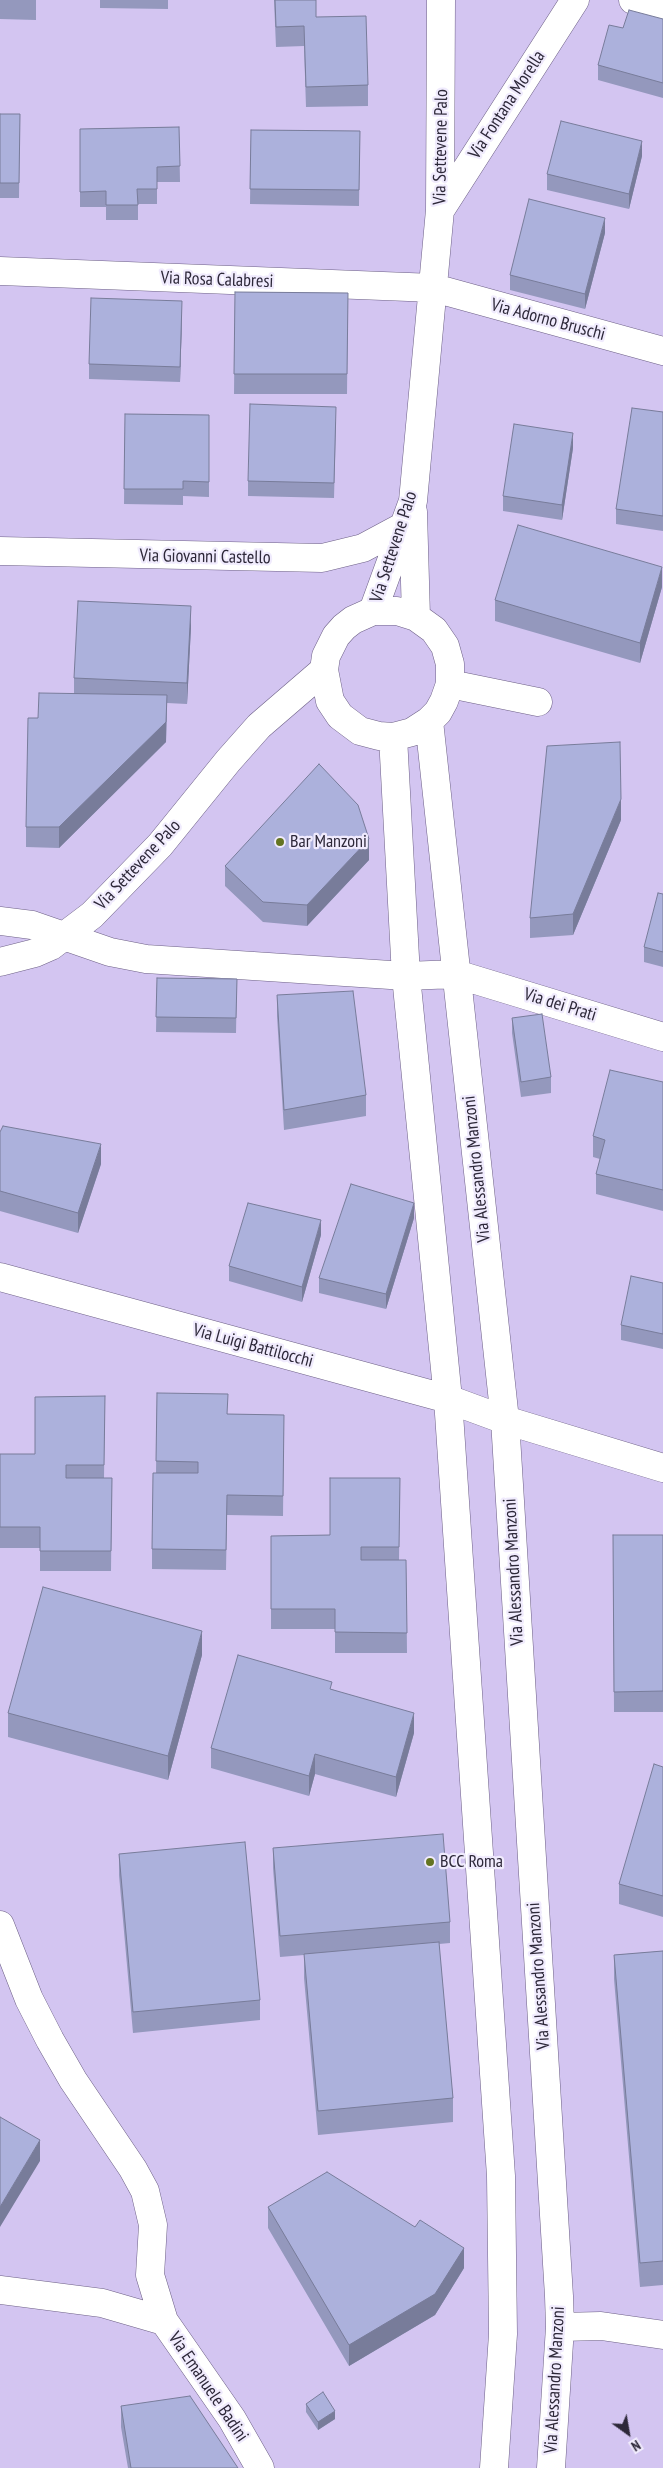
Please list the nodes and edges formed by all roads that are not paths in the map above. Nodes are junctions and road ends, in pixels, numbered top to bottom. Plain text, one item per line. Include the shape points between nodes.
1 (441, 0) edge
2 (575, 0) edge
3 (633, 0) edge
4 (663, 8) edge
5 (440, 210) junction
6 (0, 271) edge
7 (434, 288) junction
8 (663, 351) edge
9 (408, 513) junction
10 (0, 551) edge
11 (373, 611) junction
12 (416, 617) junction
13 (324, 670) junction
14 (450, 684) junction
15 (330, 701) junction
16 (538, 702) dead end
17 (429, 721) junction
18 (260, 726) junction
19 (393, 737) junction
20 (0, 921) edge
21 (65, 936) junction
22 (0, 962) edge
23 (456, 974) junction
24 (406, 976) junction
25 (663, 1037) edge
26 (0, 1277) edge
27 (448, 1399) junction
28 (505, 1420) junction
29 (663, 1468) edge
30 (0, 1925) edge
31 (0, 2290) edge
32 (164, 2321) junction
33 (560, 2327) junction
34 (663, 2335) edge
35 (260, 2468) edge
36 (494, 2468) edge
37 (551, 2468) edge

1 - 5 street, Via Settevene Palo
2 - 5 street, Via Fontana Morella
3 - 4 street
5 - 7 street, Via Settevene Palo
6 - 7 street, Via Rosa Calabresi
7 - 8 street, Via Adorno Bruschi
7 - 9 street, Via Settevene Palo
9 - 10 street, Via Giovanni Castello via 363,548 322,558
9 - 11 street, Via Settevene Palo
9 - 12 street via 416,558
11 - 12 street via 397,611
11 - 13 street, Via Settevene Palo via 353,620 336,636 326,656
12 - 14 street via 434,630 445,646 450,664
13 - 15 street
13 - 18 street, Via Settevene Palo
14 - 16 street
14 - 17 street via 444,701
15 - 18 street
15 - 19 street via 340,716 360,731
17 - 19 street via 412,732
17 - 23 street, Via Alessandro Manzoni
18 - 21 street, Via Settevene Palo via 134,874
19 - 24 street
20 - 21 street via 32,925
21 - 22 street, Via Settevene Palo via 35,954
21 - 24 street, Via dei Prati via 110,952 146,959
23 - 24 street, Via dei Prati
23 - 25 street, Via dei Prati
23 - 28 street, Via Alessandro Manzoni
24 - 27 street
26 - 27 street, Via Luigi Battilocchi
27 - 28 street, Via Luigi Battilocchi
27 - 36 street via 502,2206 503,2334
28 - 29 street, Via Luigi Battilocchi
28 - 33 street, Via Alessandro Manzoni
30 - 32 street via 50,2040 145,2191 153,2225 150,2275
31 - 32 street, Via Emanuele Badini via 102,2303
32 - 35 street, Via Emanuele Badini via 232,2419
33 - 34 street via 601,2326
33 - 37 street, Via Alessandro Manzoni

